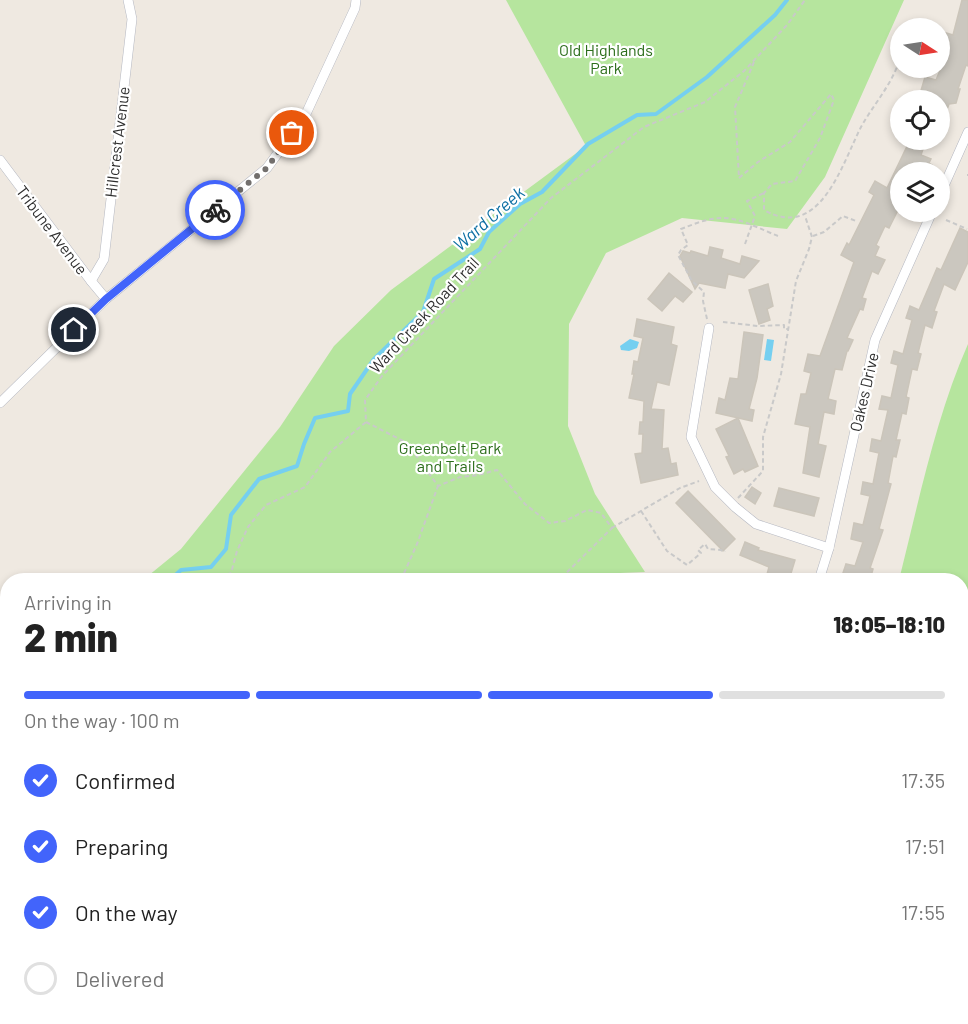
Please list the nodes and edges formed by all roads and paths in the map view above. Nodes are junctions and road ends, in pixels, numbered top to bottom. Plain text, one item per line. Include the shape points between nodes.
1 (128, 0) edge
2 (356, 0) edge
3 (805, 0) edge
4 (755, 59) junction
5 (892, 78) edge
6 (968, 132) edge
7 (0, 160) edge
8 (950, 172) edge
9 (764, 193) junction
10 (805, 216) junction
11 (856, 221) dead end
12 (928, 222) edge
13 (950, 222) edge
14 (752, 226) junction
15 (967, 229) edge
16 (778, 236) dead end
17 (812, 237) junction
18 (745, 244) dead end
19 (91, 281) junction
20 (106, 299) junction
21 (723, 322) dead end
22 (709, 328) joint
23 (789, 329) junction
24 (0, 403) edge
25 (366, 422) junction
26 (710, 476) junction
27 (438, 486) junction
28 (732, 504) junction
29 (641, 511) junction
30 (612, 528) junction
31 (829, 548) junction
32 (725, 551) dead end
33 (231, 573) edge
34 (404, 573) edge
35 (566, 573) edge
36 (821, 573) edge

1 - 19 street, Hillcrest Avenue via 132,19 104,260
2 - 20 street via 305,116 267,168
3 - 4 path, Ward Creek Road Trail
4 - 9 path via 735,107 739,178 790,142 831,94 834,100 820,138 795,181 772,184
4 - 25 path, Ward Creek Road Trail via 705,102 644,127 551,198 382,376 365,400
5 - 10 path via 841,172 825,197
6 - 8 street
7 - 19 street, Tribune Avenue
9 - 10 path via 764,210 778,218
9 - 14 path via 747,201 755,216
10 - 17 path
11 - 17 path via 843,216
12 - 31 street, Oakes Drive via 875,340
13 - 15 path
14 - 16 path
14 - 18 path
14 - 22 path via 724,218 681,229 688,245 678,255 692,281 705,292
17 - 23 path via 796,281
19 - 20 street, Tribune Avenue
20 - 24 street
21 - 23 path via 784,325 784,329
22 - 26 street via 691,437
23 - 28 path via 782,374 763,437 763,471
25 - 27 path via 407,443
25 - 33 path via 330,452 305,487 266,506 248,527
26 - 28 street
26 - 29 path
27 - 30 path via 497,470 525,504 549,522 565,521 587,510 601,513
27 - 34 path
28 - 31 street via 756,524
29 - 30 path
29 - 32 path via 667,551 687,565 705,544 708,549
30 - 35 path
31 - 36 street, Oakes Drive

